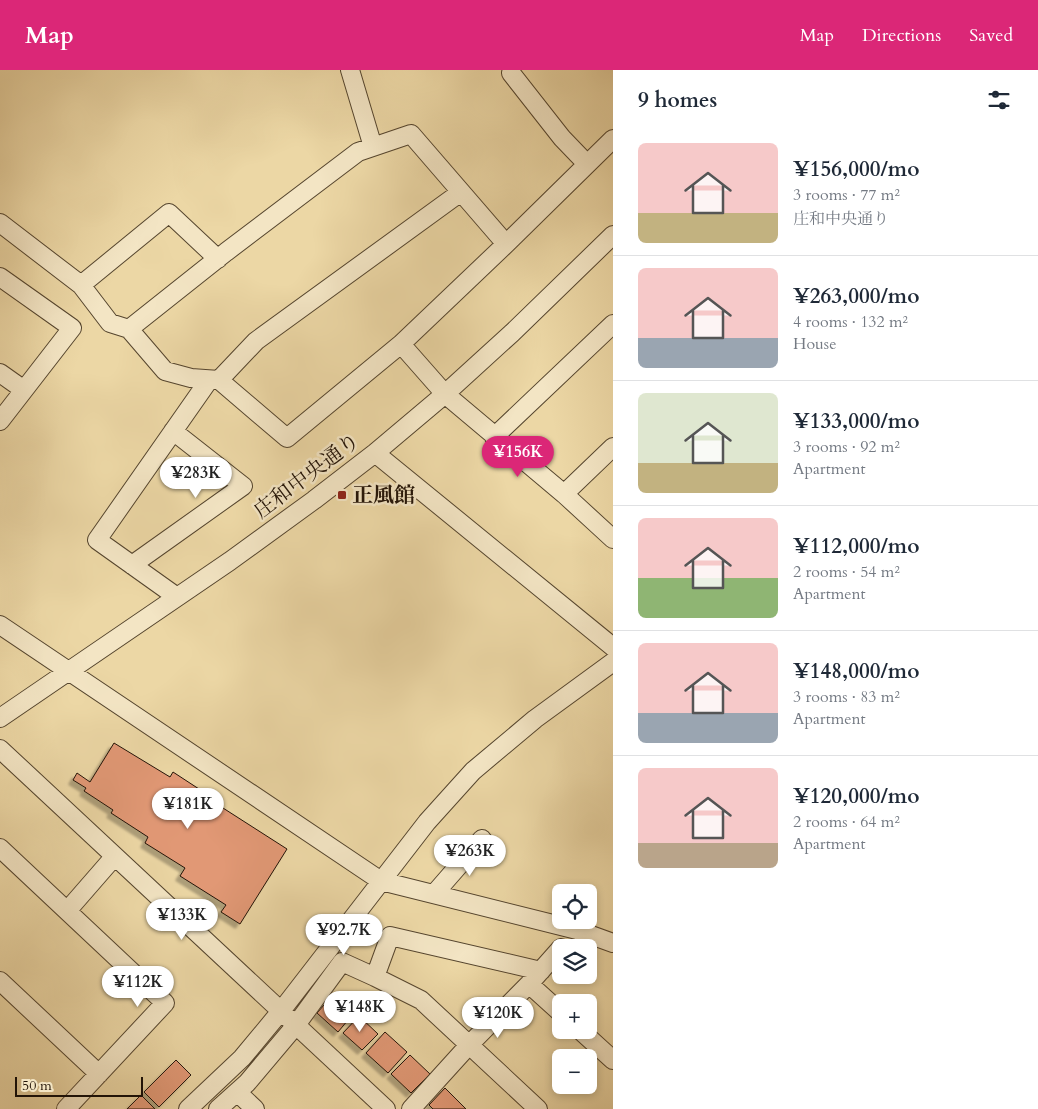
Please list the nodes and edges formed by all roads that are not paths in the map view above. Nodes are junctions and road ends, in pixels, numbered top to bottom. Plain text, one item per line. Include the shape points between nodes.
1 (350, 70) edge
2 (511, 73) dead end
3 (613, 139) edge
4 (373, 147) junction
5 (587, 164) junction
6 (461, 192) junction
7 (0, 223) edge
8 (613, 235) edge
9 (506, 244) junction
10 (218, 259) junction
11 (0, 277) edge
12 (81, 285) junction
13 (613, 324) edge
14 (129, 329) junction
15 (400, 344) junction
16 (0, 373) edge
17 (214, 380) junction
18 (24, 390) junction
19 (444, 394) junction
20 (0, 421) edge
21 (173, 431) junction
22 (494, 437) junction
23 (613, 447) edge
24 (375, 453) junction
25 (564, 494) junction
26 (613, 538) edge
27 (132, 566) junction
28 (177, 597) junction
29 (0, 626) edge
30 (613, 647) edge
31 (613, 662) edge
32 (69, 672) junction
33 (0, 718) edge
34 (0, 749) edge
35 (482, 839) dead end
36 (0, 848) edge
37 (114, 857) junction
38 (381, 881) junction
39 (434, 894) junction
40 (67, 911) junction
41 (577, 930) junction
42 (569, 939) edge
43 (613, 943) edge
44 (552, 958) edge
45 (375, 977) junction
46 (535, 977) junction
47 (0, 980) edge
48 (552, 1001) edge
49 (281, 1011) junction
50 (296, 1026) junction
51 (590, 1039) edge
52 (469, 1045) junction
53 (613, 1060) edge
54 (99, 1074) junction
55 (237, 1092) junction
56 (66, 1109) edge
57 (188, 1109) edge
58 (218, 1109) edge
59 (255, 1109) edge
60 (386, 1109) edge
61 (411, 1109) edge
62 (538, 1109) edge

1 - 4 street
2 - 5 street via 562,138
3 - 5 street
4 - 6 street via 411,134
4 - 10 street via 358,152
5 - 9 street
6 - 9 street
6 - 17 street via 256,340
7 - 12 street
8 - 19 street, 庄和中央通り
9 - 15 street
10 - 12 street via 170,213
10 - 14 street
11 - 18 street via 72,328
12 - 14 street via 110,323
13 - 22 street
14 - 17 street via 165,371
15 - 17 street via 287,438
15 - 19 street
16 - 18 street
17 - 21 street
18 - 20 street
19 - 22 street
19 - 24 street, 庄和中央通り
21 - 27 street via 97,540
21 - 27 street via 243,486
22 - 25 street
23 - 25 street
24 - 28 street, 庄和中央通り via 307,506
24 - 30 street
25 - 26 street
27 - 28 street
28 - 32 street, 庄和中央通り
29 - 32 street
31 - 38 street via 535,719 473,771 427,822
32 - 33 street, 庄和中央通り
32 - 38 street
34 - 37 street
35 - 39 street
36 - 40 street
37 - 40 street
37 - 49 street
38 - 39 street
38 - 49 street
39 - 41 street
40 - 54 street via 165,1003
41 - 42 street
41 - 43 street
44 - 46 street
45 - 46 street via 390,936
45 - 50 street via 342,962
45 - 52 street via 421,1000
46 - 48 street
46 - 52 street
47 - 54 street
49 - 50 street
49 - 57 street via 242,1058
50 - 55 street
50 - 60 street
51 - 53 street
52 - 61 street
52 - 62 street
54 - 56 street
55 - 58 street
55 - 59 street

